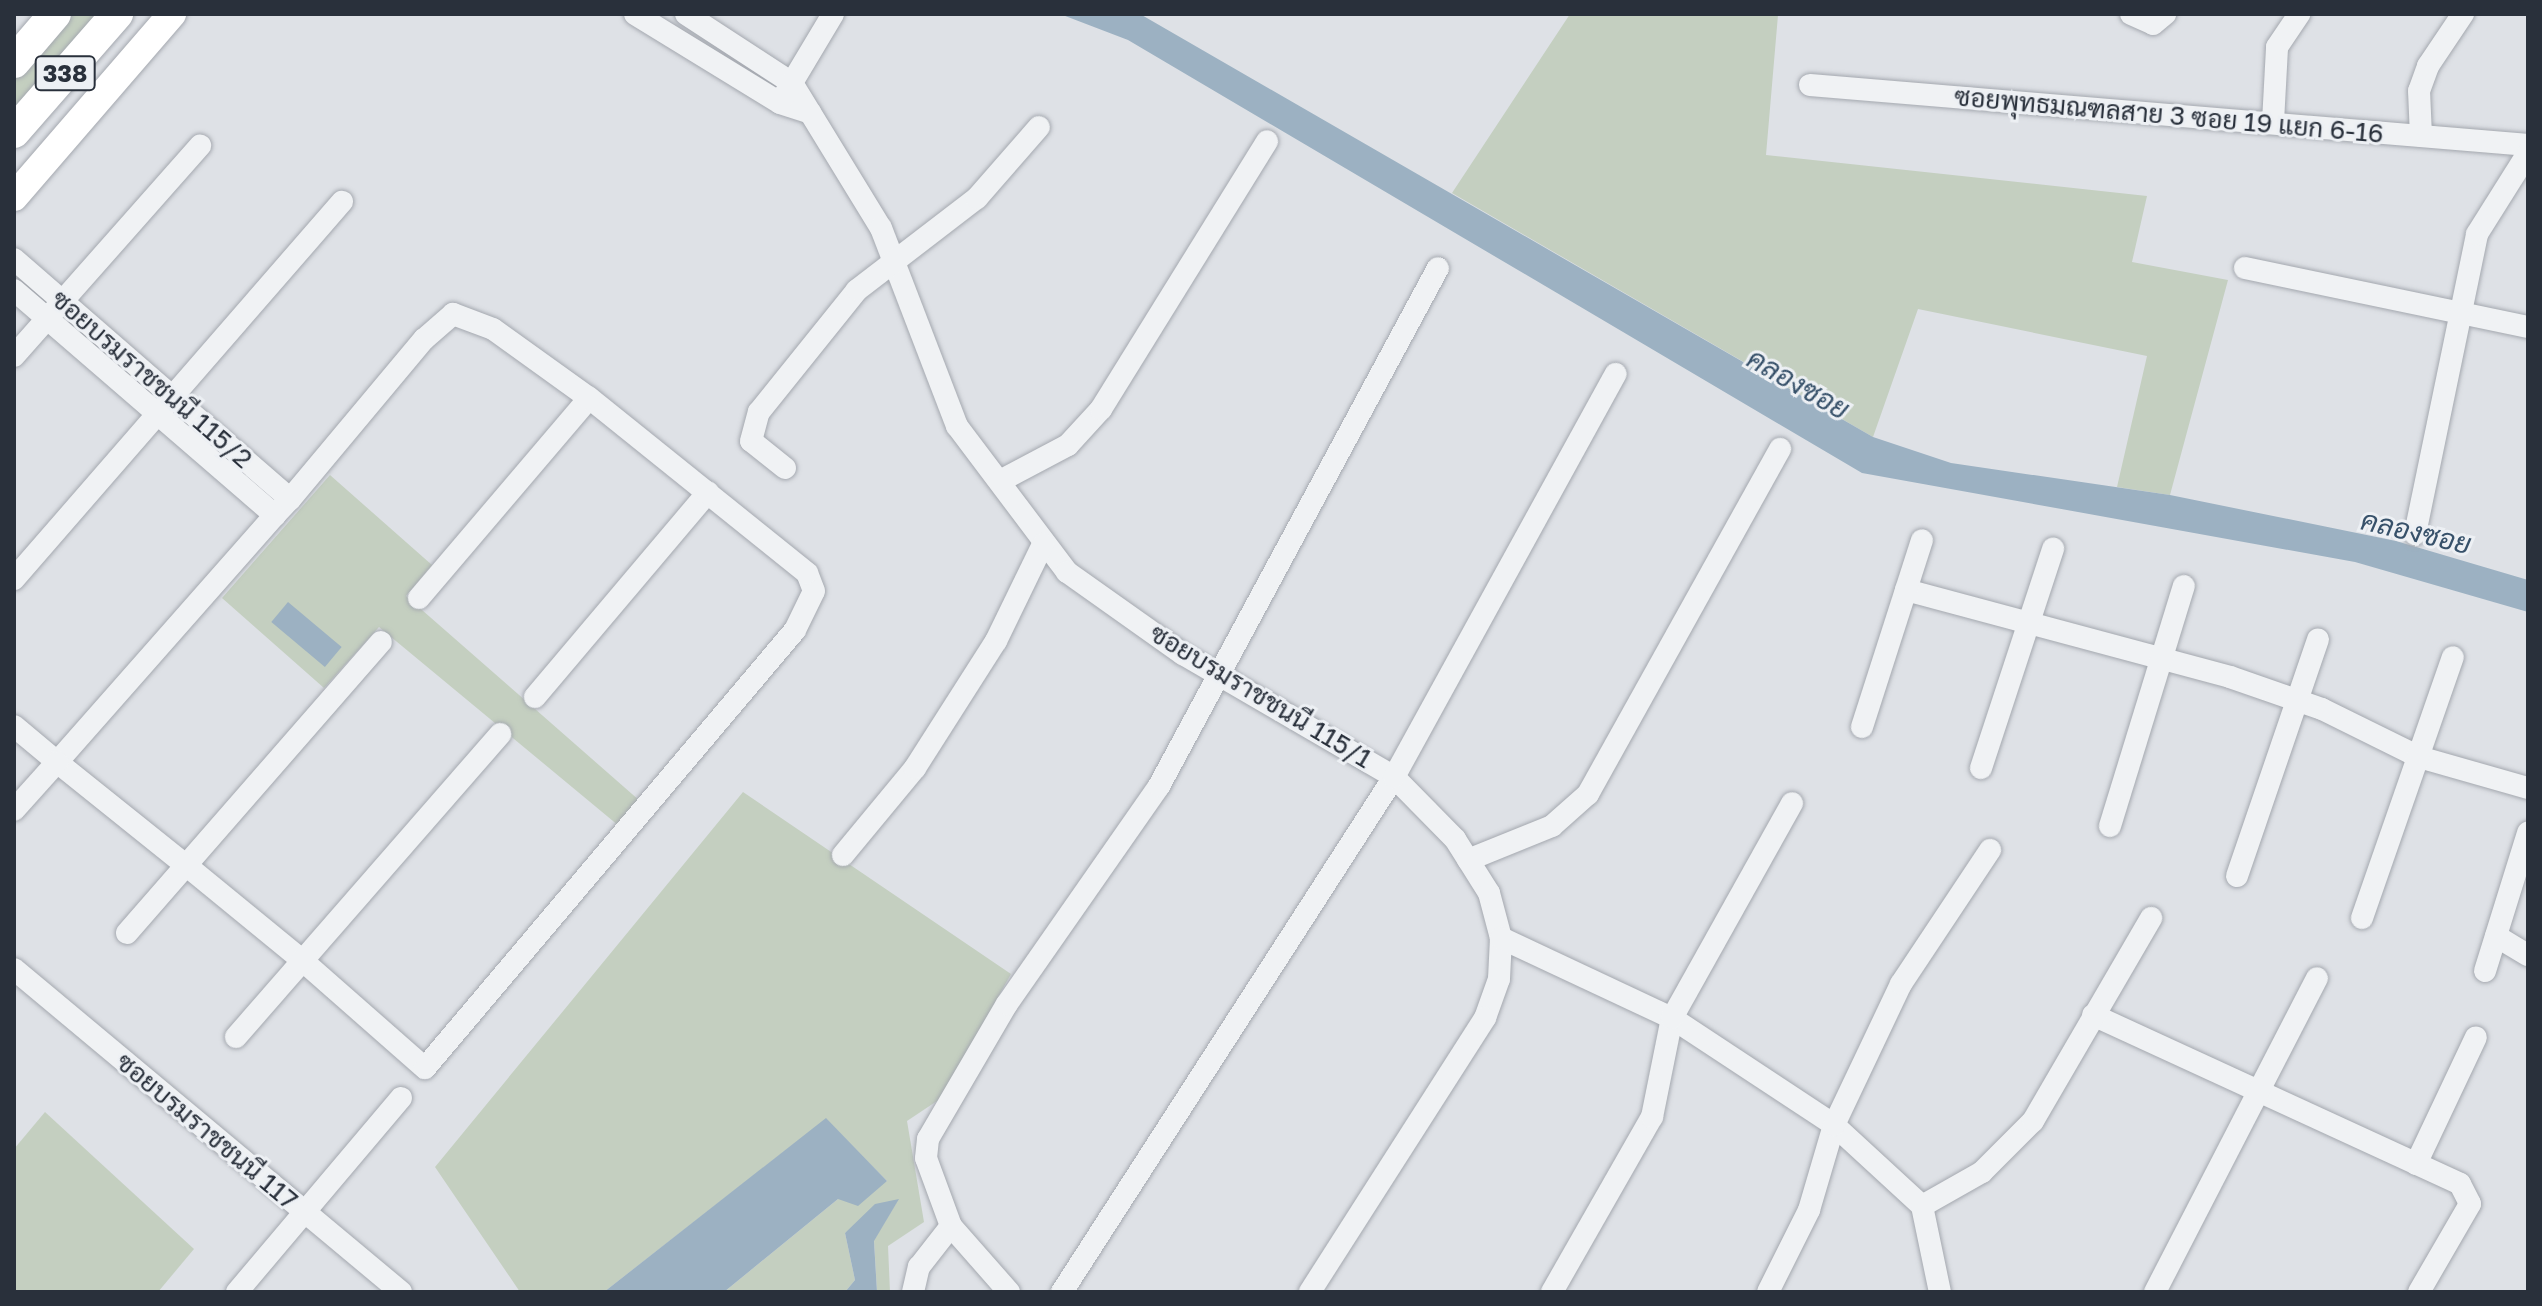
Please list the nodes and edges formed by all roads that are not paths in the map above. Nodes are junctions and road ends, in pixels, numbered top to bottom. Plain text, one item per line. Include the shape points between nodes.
1 (55, 14) edge
2 (117, 14) edge
3 (172, 14) edge
4 (635, 14) edge
5 (833, 14) edge
6 (2131, 14) edge
7 (2299, 14) edge
8 (2463, 14) edge
9 (689, 16) edge
10 (2159, 19) edge
11 (679, 41) junction
12 (14, 62) edge
13 (792, 83) junction
14 (1810, 85) dead end
15 (780, 103) junction
16 (810, 113) junction
17 (2273, 122) junction
18 (1039, 127) dead end
19 (14, 132) edge
20 (2421, 136) junction
21 (1267, 141) dead end
22 (2528, 145) edge
23 (200, 146) dead end
24 (2528, 153) edge
25 (14, 197) edge
26 (342, 202) dead end
27 (14, 259) edge
28 (893, 262) junction
29 (1438, 268) dead end
30 (2245, 268) dead end
31 (14, 290) edge
32 (62, 302) junction
33 (2461, 312) junction
34 (46, 320) junction
35 (2528, 327) edge
36 (14, 356) edge
37 (1616, 374) dead end
38 (171, 396) junction
39 (589, 398) junction
40 (155, 414) junction
41 (1780, 449) dead end
42 (785, 468) dead end
43 (1000, 481) junction
44 (708, 492) junction
45 (282, 507) junction
46 (2415, 534) dead end
47 (1922, 540) dead end
48 (1043, 544) junction
49 (2053, 549) dead end
50 (14, 579) edge
51 (2184, 586) dead end
52 (1906, 590) junction
53 (419, 598) dead end
54 (2028, 623) junction
55 (2318, 639) dead end
56 (381, 642) dead end
57 (2453, 657) dead end
58 (2161, 659) junction
59 (1217, 674) junction
60 (535, 697) dead end
61 (2297, 701) junction
62 (14, 726) edge
63 (1862, 727) dead end
64 (500, 734) dead end
65 (2419, 757) junction
66 (57, 762) junction
67 (1981, 768) dead end
68 (1394, 777) junction
69 (2528, 788) edge
70 (1792, 803) dead end
71 (14, 810) edge
72 (2110, 826) dead end
73 (2528, 833) edge
74 (1990, 850) dead end
75 (843, 855) dead end
76 (1468, 860) junction
77 (187, 866) junction
78 (2237, 876) dead end
79 (2151, 918) dead end
80 (2362, 918) dead end
81 (127, 933) dead end
82 (2496, 936) junction
83 (1501, 938) junction
84 (2528, 955) edge
85 (303, 961) junction
86 (14, 969) edge
87 (2485, 971) dead end
88 (2317, 978) dead end
89 (2093, 1015) junction
90 (1672, 1018) junction
91 (236, 1037) dead end
92 (2476, 1037) dead end
93 (2260, 1089) junction
94 (401, 1098) dead end
95 (1834, 1125) junction
96 (2416, 1164) junction
97 (1922, 1206) junction
98 (304, 1211) junction
99 (951, 1226) junction
100 (237, 1292) edge
101 (401, 1292) edge
102 (913, 1292) edge
103 (1009, 1292) edge
104 (1062, 1292) edge
105 (1310, 1292) edge
106 (1552, 1292) edge
107 (1768, 1292) edge
108 (1940, 1292) edge
109 (2155, 1292) edge
110 (2419, 1292) edge

1 - 12 highway, 338
2 - 19 highway, 338
3 - 25 main road, 338
4 - 11 street
5 - 13 street
6 - 10 street
7 - 17 street via 2277,47
8 - 20 street via 2428,66 2419,91
9 - 11 street
9 - 13 street, ซอยบรมราชชนนี 115/1
11 - 15 street
13 - 15 street
13 - 16 street, ซอยบรมราชชนนี 115/1
14 - 17 street, ซอยพุทธมณฑลสาย 3 ซอย 19 แยก 6-16
15 - 16 street
16 - 28 street, ซอยบรมราชชนนี 115/1
17 - 20 street, ซอยพุทธมณฑลสาย 3 ซอย 19 แยก 6-16
18 - 28 street via 977,198
20 - 22 street, ซอยพุทธมณฑลสาย 3 ซอย 19 แยก 6-16
21 - 43 street via 1101,409 1068,445
23 - 32 street
24 - 33 street via 2477,234
26 - 38 street
27 - 32 street, ซอยบรมราชชนนี 115/2
28 - 42 street via 857,290 759,412 751,441
28 - 43 street, ซอยบรมราชชนนี 115/1 via 957,426
29 - 59 street
30 - 33 street
31 - 34 street, ซอยบรมราชชนนี 115/2
32 - 34 street
32 - 38 street, ซอยบรมราชชนนี 115/2
33 - 35 street
33 - 46 street
34 - 36 street
34 - 40 street, ซอยบรมราชชนนี 115/2
37 - 68 street
38 - 40 street
38 - 45 street, ซอยบรมราชชนนี 115/2
39 - 44 street
39 - 45 street via 471,316 453,314
39 - 53 street
40 - 45 street, ซอยบรมราชชนนี 115/2
40 - 50 street
41 - 76 street via 1588,794 1552,826
43 - 48 street, ซอยบรมราชชนนี 115/1
44 - 60 street
44 - 85 street via 807,573 811,607 425,1068
45 - 66 street
47 - 52 street
48 - 59 street, ซอยบรมราชชนนี 115/1 via 1067,572
48 - 75 street via 915,768
49 - 54 street
51 - 58 street
52 - 54 street
52 - 63 street
54 - 58 street
54 - 67 street
55 - 61 street
56 - 77 street
57 - 65 street
58 - 61 street
58 - 72 street
59 - 68 street, ซอยบรมราชชนนี 115/1
59 - 99 street via 1159,786 1007,1004 928,1139 926,1158
61 - 65 street
61 - 78 street
62 - 66 street
64 - 85 street
65 - 69 street
65 - 80 street
66 - 71 street
66 - 77 street
68 - 76 street, ซอยบรมราชชนนี 115/1
68 - 104 street
70 - 90 street
73 - 82 street
74 - 95 street via 1901,984
76 - 83 street, ซอยบรมราชชนนี 115/1 via 1489,893
77 - 81 street
77 - 85 street
79 - 89 street
82 - 84 street
82 - 87 street
83 - 90 street
83 - 105 street, ซอยบรมราชชนนี 115/1 via 1499,979 1485,1018
85 - 91 street
86 - 98 street, ซอยบรมราชชนนี 117
88 - 93 street
89 - 93 street
89 - 97 street via 2033,1121 1982,1172
90 - 95 street
90 - 106 street via 1652,1117
92 - 96 street
93 - 96 street
93 - 109 street
94 - 98 street
95 - 97 street
95 - 107 street via 1809,1210
96 - 110 street via 2460,1184 2470,1204
97 - 108 street
98 - 100 street
98 - 101 street, ซอยบรมราชชนนี 117
99 - 102 street via 919,1267
99 - 103 street

